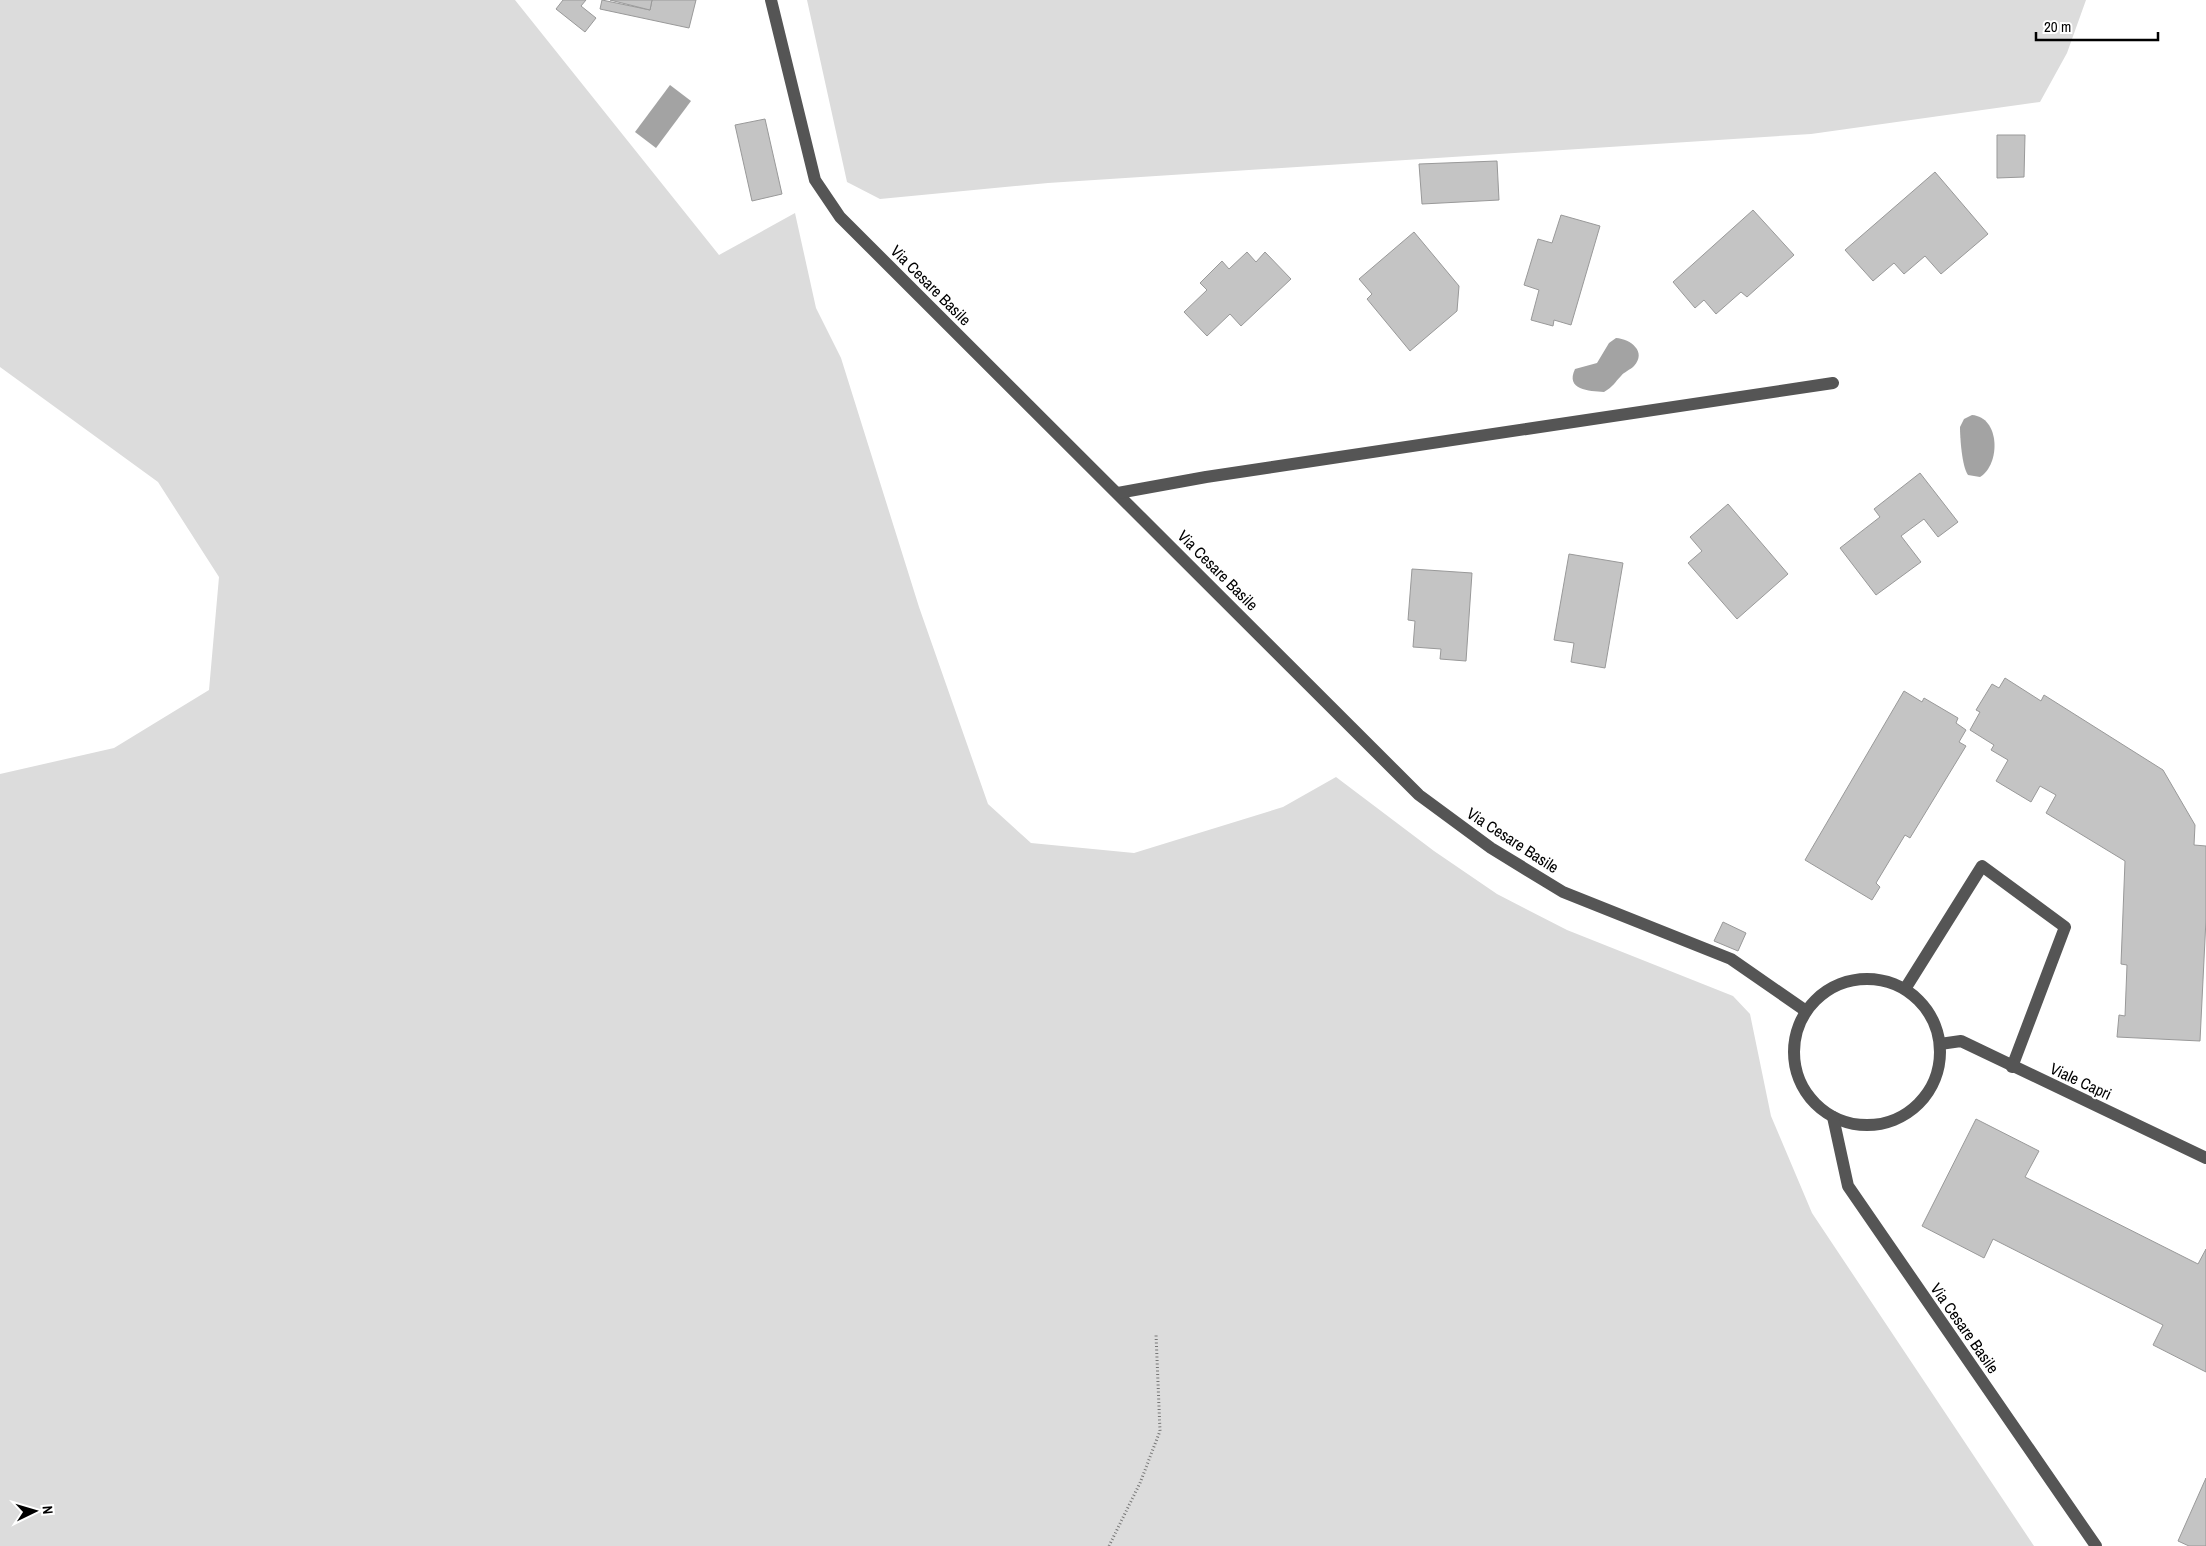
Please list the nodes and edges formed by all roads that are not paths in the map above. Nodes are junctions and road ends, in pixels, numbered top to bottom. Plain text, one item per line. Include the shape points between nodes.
1 (771, 0) edge
2 (1833, 383) dead end
3 (1118, 493) junction
4 (1905, 989) junction
5 (1806, 1011) junction
6 (1940, 1044) junction
7 (2012, 1067) junction
8 (1833, 1117) junction
9 (2206, 1158) edge
10 (2096, 1546) edge

1 - 3 street, Via Cesare Basile via 815,180 840,217
2 - 3 street
3 - 5 street, Via Cesare Basile via 1419,795 1491,848 1563,892 1731,960
4 - 5 street via 1885,981 1864,979 1842,983 1823,994
4 - 6 street via 1926,1009 1934,1022
4 - 7 street via 1982,866 2065,927
5 - 8 street via 1797,1033 1794,1058 1800,1082 1814,1102
6 - 7 street, Viale Capri via 1961,1042
6 - 8 street via 1939,1066 1932,1088 1918,1106 1900,1119 1878,1125 1856,1125
7 - 9 street, Viale Capri
8 - 10 street, Via Cesare Basile via 1848,1186

